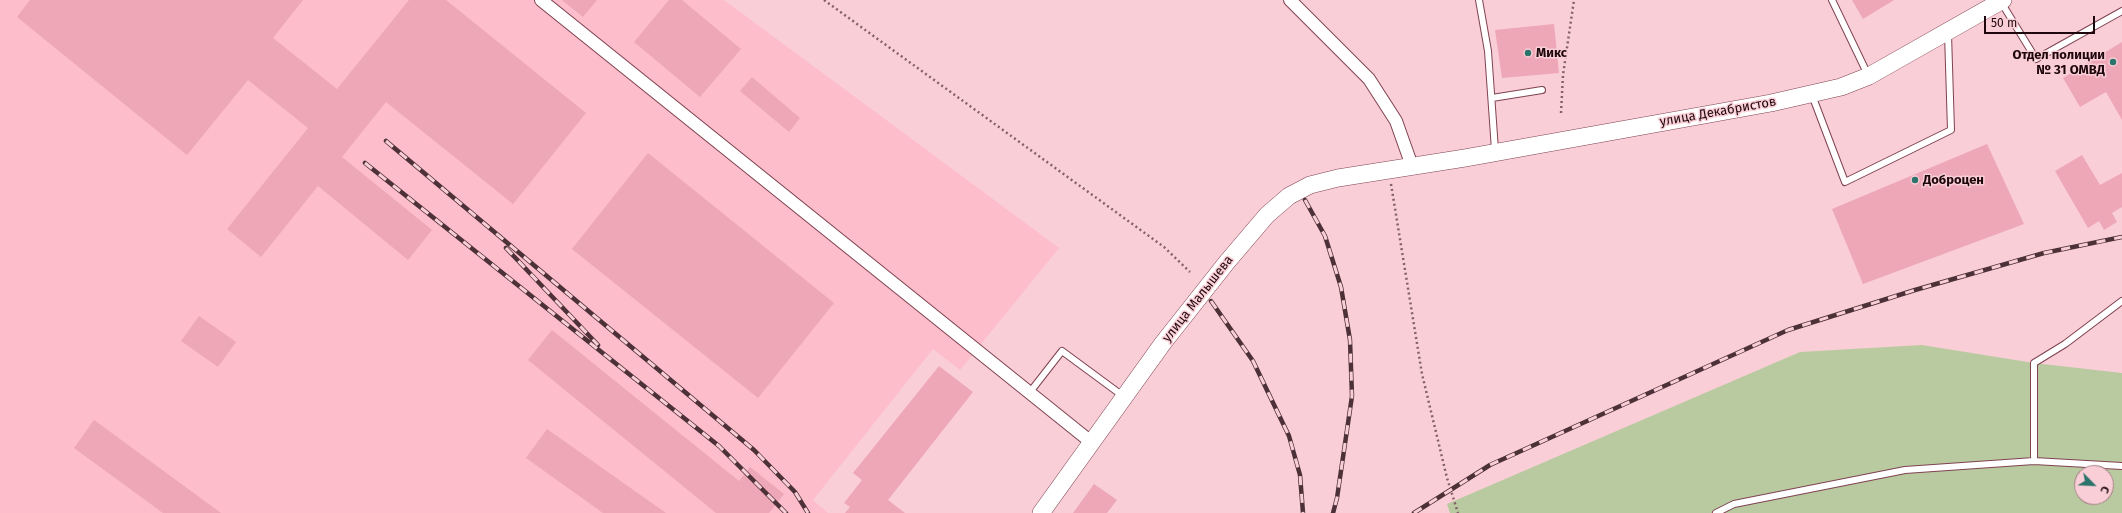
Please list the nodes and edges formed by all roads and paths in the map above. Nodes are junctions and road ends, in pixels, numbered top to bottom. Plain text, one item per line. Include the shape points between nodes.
1 (541, 0) edge
2 (824, 0) edge
3 (1290, 0) edge
4 (1479, 0) edge
5 (1574, 0) edge
6 (1832, 0) edge
7 (2002, 1) edge
8 (2122, 11) edge
9 (1948, 32) junction
10 (1869, 76) junction
11 (1542, 90) dead end
12 (1812, 94) junction
13 (1492, 98) junction
14 (1561, 113) dead end
15 (1495, 152) junction
16 (1412, 166) junction
17 (1389, 170) junction
18 (1190, 272) dead end
19 (2122, 301) edge
20 (1030, 392) junction
21 (1124, 397) junction
22 (1091, 442) junction
23 (2034, 461) junction
24 (2122, 466) edge
25 (1041, 513) edge
26 (1458, 513) edge
27 (1716, 513) edge

1 - 20 street
2 - 18 path via 1164,247
3 - 16 street via 1369,79 1396,120
4 - 13 lane via 1488,50
5 - 14 path via 1563,75
6 - 10 lane
7 - 8 lane via 2036,59
7 - 9 main road, улица Декабристов
9 - 10 main road, улица Декабристов
9 - 12 lane via 1951,130 1845,182
10 - 12 main road, улица Декабристов via 1841,87
11 - 13 lane
12 - 15 main road, улица Декабристов
13 - 15 lane
15 - 16 main road, улица Декабристов
16 - 17 main road, улица Малышева
17 - 21 main road, улица Малышева via 1310,185 1289,196 1267,215 1222,268
17 - 26 path via 1422,374
19 - 23 lane via 2065,344 2034,363
20 - 21 lane via 1062,351
20 - 22 street
21 - 22 main road, улица Малышева
22 - 25 main road, улица Малышева
23 - 24 lane
23 - 27 lane via 1905,470 1734,504

